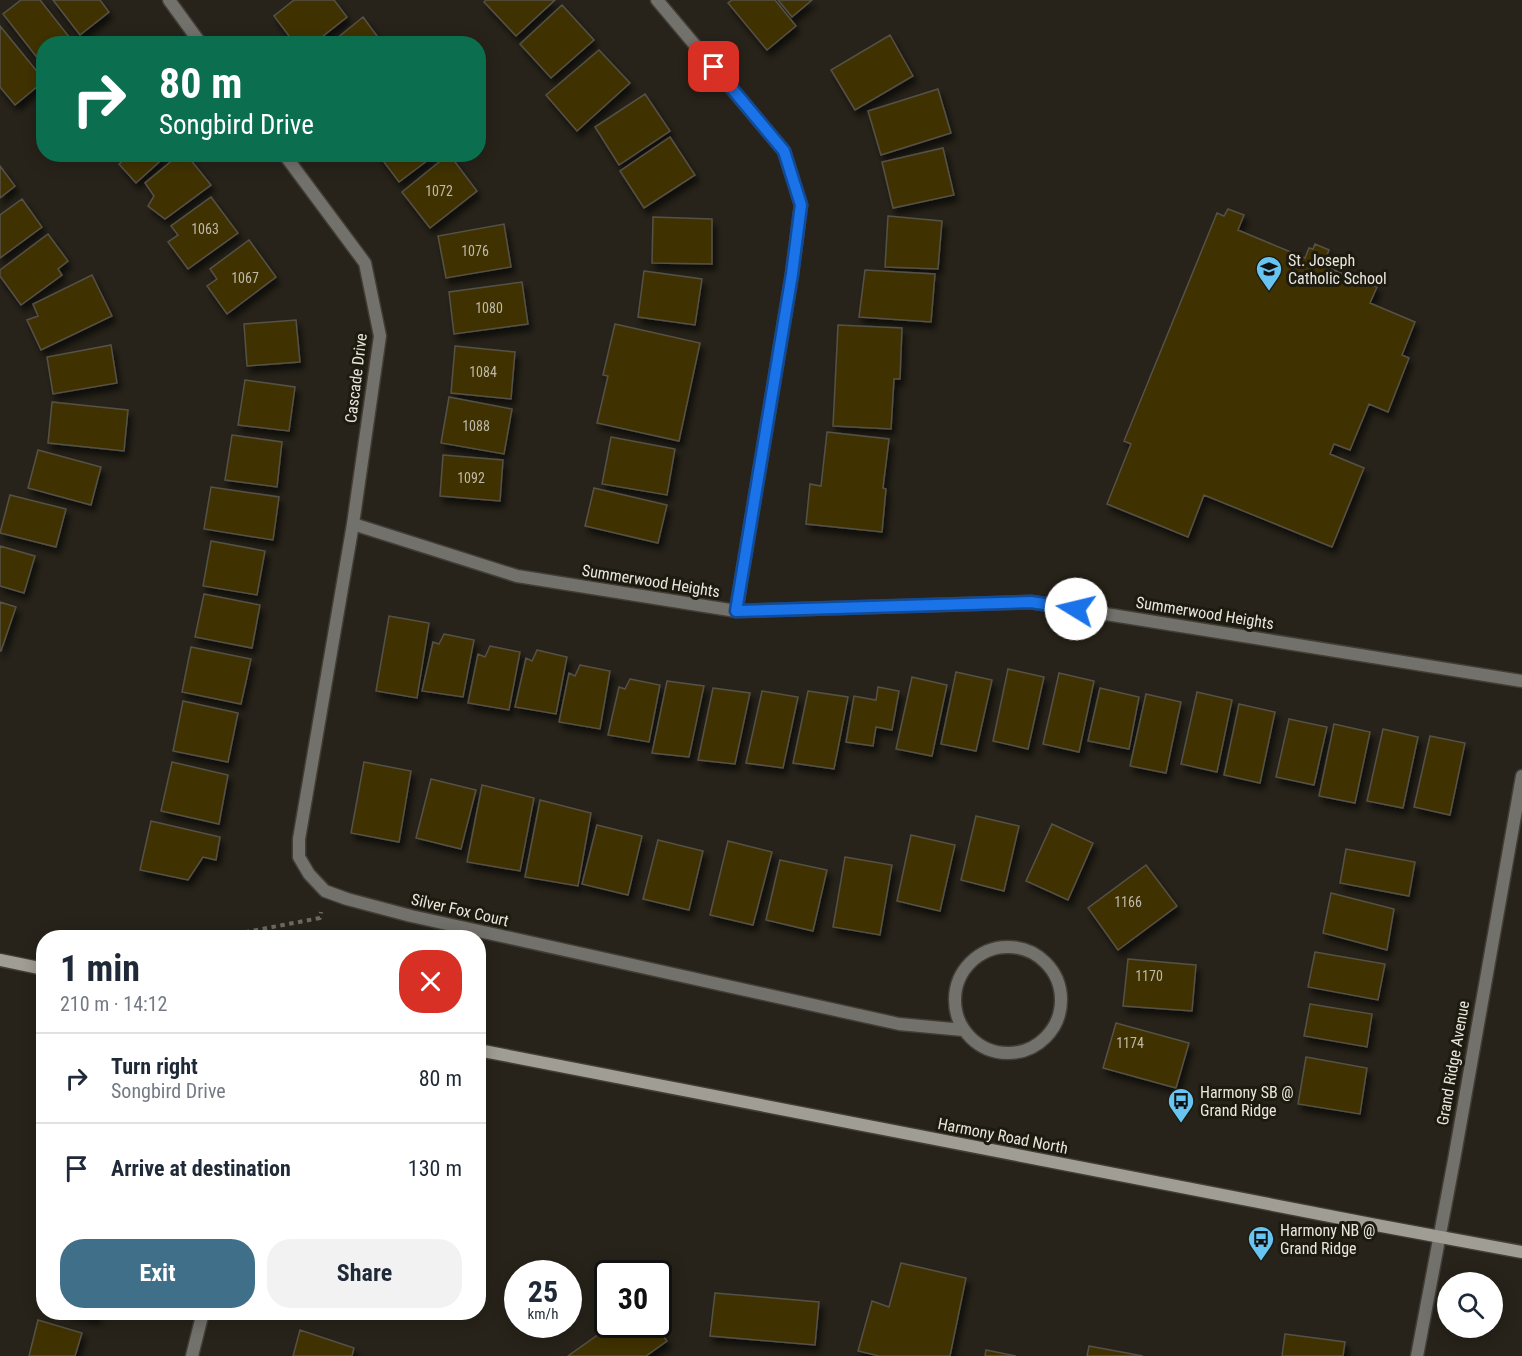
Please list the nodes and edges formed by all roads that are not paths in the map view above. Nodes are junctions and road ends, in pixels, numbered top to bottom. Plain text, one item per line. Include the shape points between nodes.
1 (169, 0) edge
2 (657, 0) edge
3 (195, 36) edge
4 (290, 162) edge
5 (353, 524) junction
6 (736, 611) junction
7 (1522, 681) edge
8 (1522, 776) edge
9 (474, 930) edge
10 (486, 933) edge
11 (0, 960) edge
12 (36, 967) edge
13 (963, 1030) junction
14 (486, 1052) edge
15 (1438, 1237) junction
16 (1522, 1252) edge
17 (201, 1320) edge
18 (192, 1356) edge
19 (1417, 1356) edge

1 - 3 street
2 - 6 street via 784,151 801,205
4 - 5 street, Cascade Drive via 365,263 380,336
5 - 6 street, Summerwood Heights via 517,576
5 - 9 street, Silver Fox Court via 299,857 325,891
6 - 7 street, Summerwood Heights via 1031,602
8 - 15 street, Grand Ridge Avenue
10 - 13 street, Silver Fox Court via 898,1024
11 - 12 main road
13 - 13 street via 975,1042 1005,1053 1038,1044 1058,1018 1059,985 1052,970 1039,957 1022,949 986,951 960,976 955,994 956,1013
14 - 15 main road, Harmony Road North
15 - 16 main road, Harmony Road North
15 - 19 street, Grand Ridge Avenue
17 - 18 street

